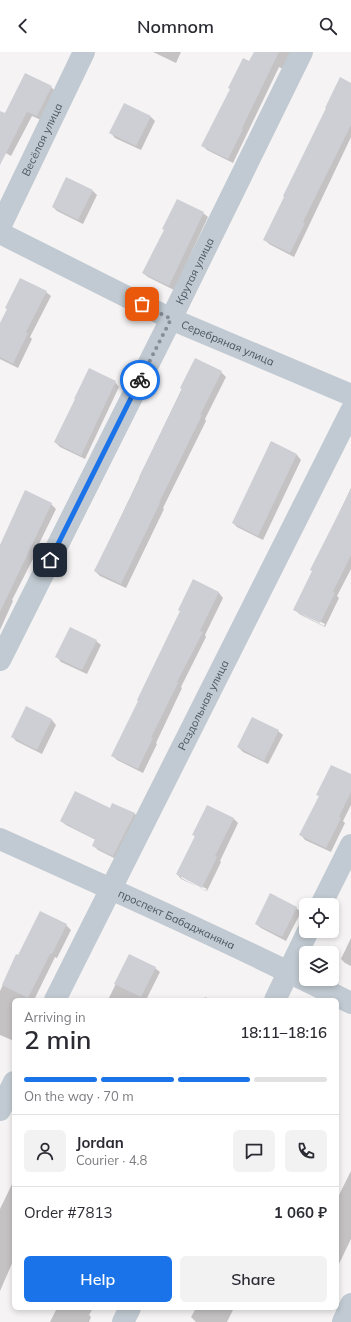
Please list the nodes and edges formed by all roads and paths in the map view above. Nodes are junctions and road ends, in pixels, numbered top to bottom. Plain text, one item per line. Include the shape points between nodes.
1 (84, 52) edge
2 (302, 52) edge
3 (0, 227) edge
4 (0, 233) edge
5 (171, 319) junction
6 (351, 395) edge
7 (351, 411) edge
8 (0, 660) edge
9 (0, 839) edge
10 (351, 845) edge
11 (111, 889) junction
12 (324, 898) edge
13 (304, 938) edge
14 (288, 971) junction
15 (56, 998) edge
16 (276, 998) edge
17 (351, 1003) edge
18 (12, 1086) edge
19 (0, 1110) edge
20 (351, 1304) edge
21 (129, 1310) edge
22 (123, 1322) edge
23 (343, 1322) edge

1 - 3 street, Весёлая улица
2 - 5 street, Крутая улица
4 - 5 street, Серебряная улица
5 - 6 street, Серебряная улица
5 - 8 street, Крутая улица
7 - 11 street, Раздольная улица
9 - 11 street, проспект Бабаджаняна
10 - 12 street
11 - 14 street, проспект Бабаджаняна
11 - 15 street, Раздольная улица
13 - 14 street
14 - 16 street
14 - 17 street, проспект Бабаджаняна
18 - 19 street
20 - 23 street
21 - 22 street

